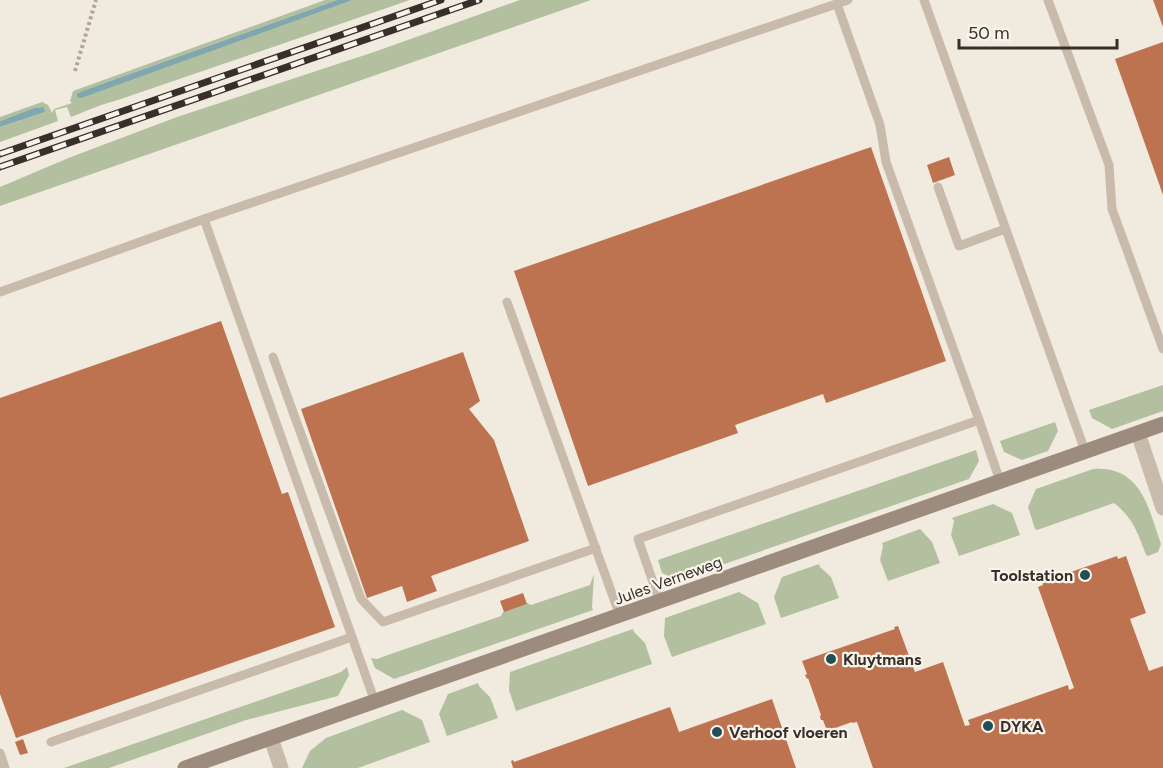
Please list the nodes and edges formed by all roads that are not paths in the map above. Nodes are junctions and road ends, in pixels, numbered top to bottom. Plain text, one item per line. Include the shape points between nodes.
1 (848, 0) edge
2 (924, 0) edge
3 (1048, 0) edge
4 (837, 4) junction
5 (938, 187) dead end
6 (204, 219) junction
7 (1005, 229) junction
8 (0, 292) edge
9 (507, 302) dead end
10 (1163, 349) edge
11 (273, 357) dead end
12 (979, 420) junction
13 (1163, 424) edge
14 (1138, 433) junction
15 (1085, 452) junction
16 (1000, 481) junction
17 (1163, 508) edge
18 (596, 548) junction
19 (660, 602) junction
20 (620, 616) junction
21 (352, 637) junction
22 (375, 702) junction
23 (271, 738) junction
24 (51, 742) dead end
25 (0, 753) edge
26 (5, 768) edge
27 (185, 768) edge
28 (281, 768) edge

1 - 4 lane
2 - 7 lane
3 - 10 lane via 1109,165 1112,209
4 - 6 lane
4 - 12 lane via 880,125 886,162
5 - 7 lane via 959,246
6 - 8 lane
6 - 21 lane
7 - 15 lane
9 - 18 lane
11 - 18 lane via 361,599 383,622
12 - 16 lane
12 - 19 lane via 638,539
13 - 14 street, Jules Verneweg
14 - 15 street, Jules Verneweg
14 - 17 street
15 - 16 street, Jules Verneweg
16 - 19 street, Jules Verneweg
18 - 20 lane
19 - 20 street, Jules Verneweg
20 - 22 street, Jules Verneweg
21 - 22 lane
21 - 24 lane
22 - 23 street, Jules Verneweg
23 - 27 street, Jules Verneweg
23 - 28 street
25 - 26 lane

